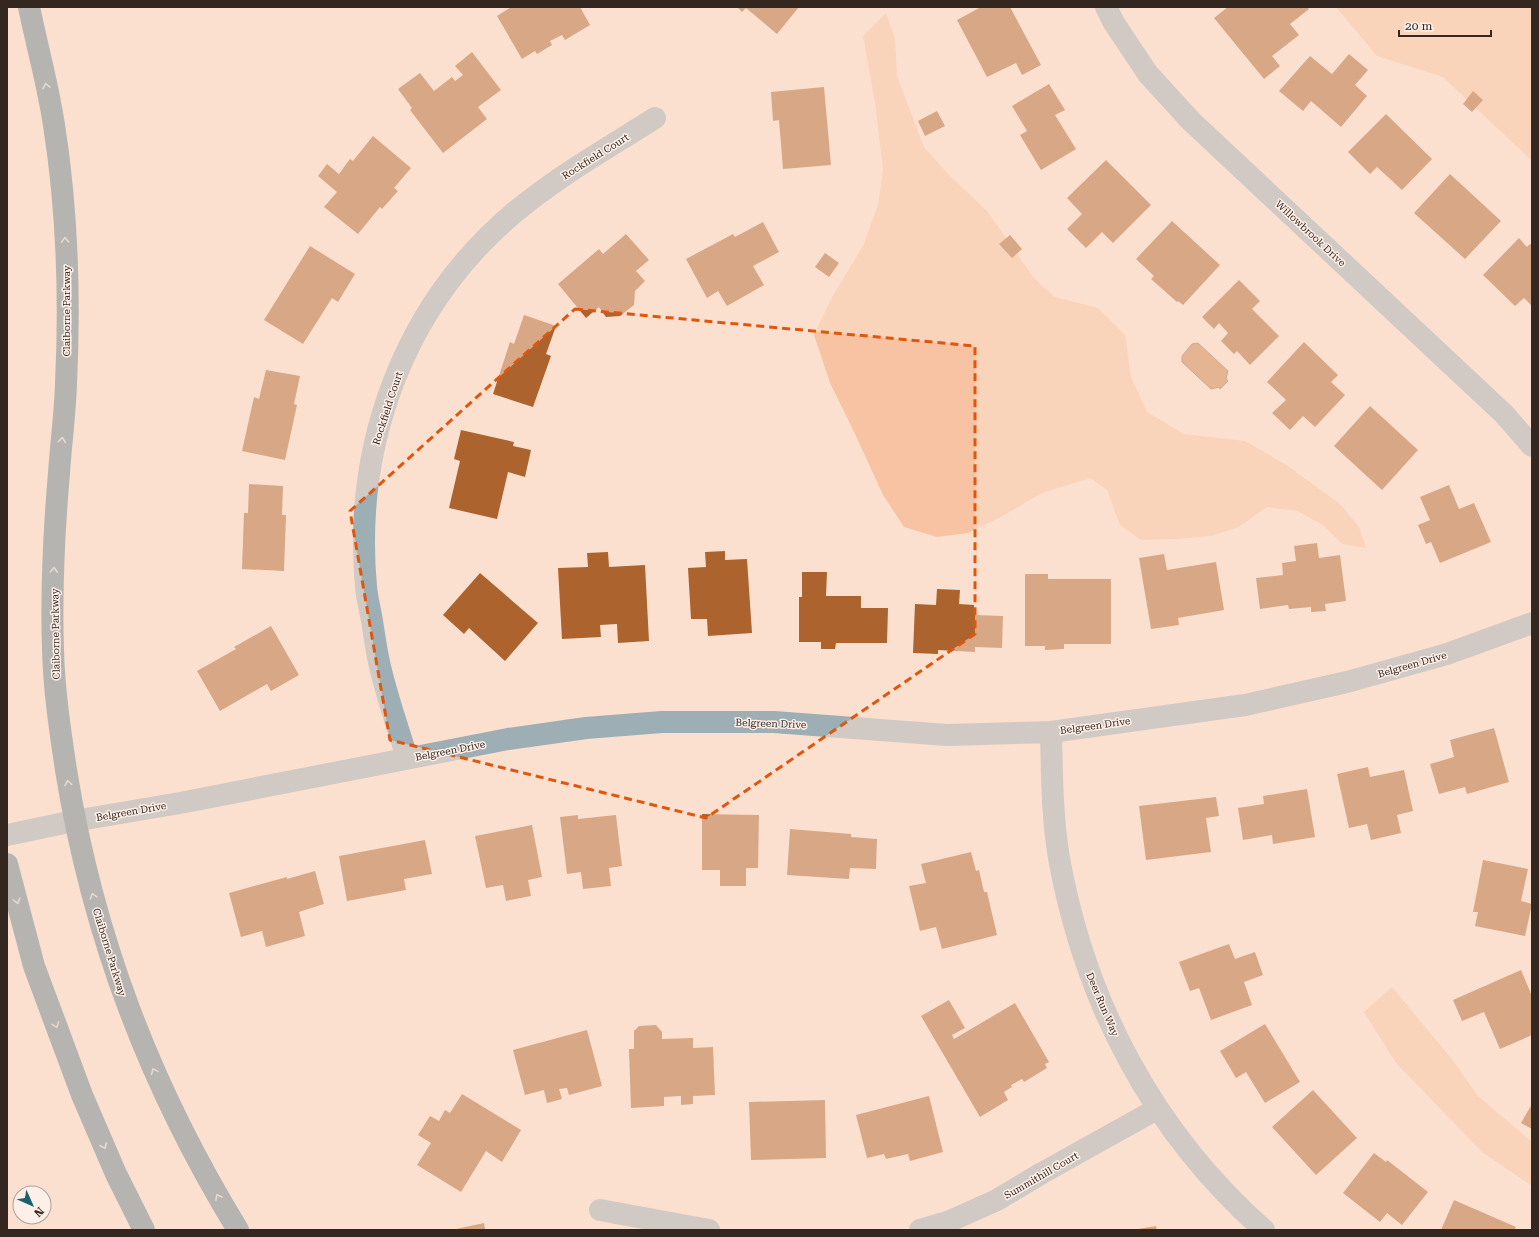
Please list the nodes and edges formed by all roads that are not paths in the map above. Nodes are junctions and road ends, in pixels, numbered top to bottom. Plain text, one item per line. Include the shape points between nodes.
1 (29, 7) edge
2 (1106, 7) edge
3 (655, 118) dead end
4 (1532, 446) edge
5 (1532, 623) edge
6 (1051, 732) junction
7 (407, 758) junction
8 (74, 821) junction
9 (7, 835) edge
10 (7, 864) edge
11 (1157, 1109) junction
12 (600, 1210) dead end
13 (144, 1230) edge
14 (238, 1230) edge
15 (709, 1230) edge
16 (920, 1230) edge
17 (1264, 1230) edge

8 -> 1 main road, Claiborne Parkway via 60,726 53,652 58,476 66,385 67,294 63,204 54,124
2 - 4 street, Willowbrook Drive via 1148,74 1191,121 1504,414
3 - 7 street, Rockfield Court via 556,181 514,212 476,249 443,289 415,334 393,382 372,454 363,536 366,588 380,664
5 - 6 street, Belgreen Drive via 1448,654 1347,682 1245,705
6 - 7 street, Belgreen Drive via 947,735 774,722 662,722 531,735
6 - 11 street, Deer Run Way via 1053,806 1069,908 1084,959 1103,1008 1125,1055
7 - 8 street, Belgreen Drive via 180,803
8 - 9 street, Belgreen Drive
14 -> 8 main road, Claiborne Parkway via 179,1125 148,1058 106,942
10 -> 13 main road via 34,966 79,1088 116,1174
11 - 16 street, Summithill Court via 997,1200 950,1221
11 - 17 street, Deer Run Way via 1194,1157 1241,1209
12 - 15 street

